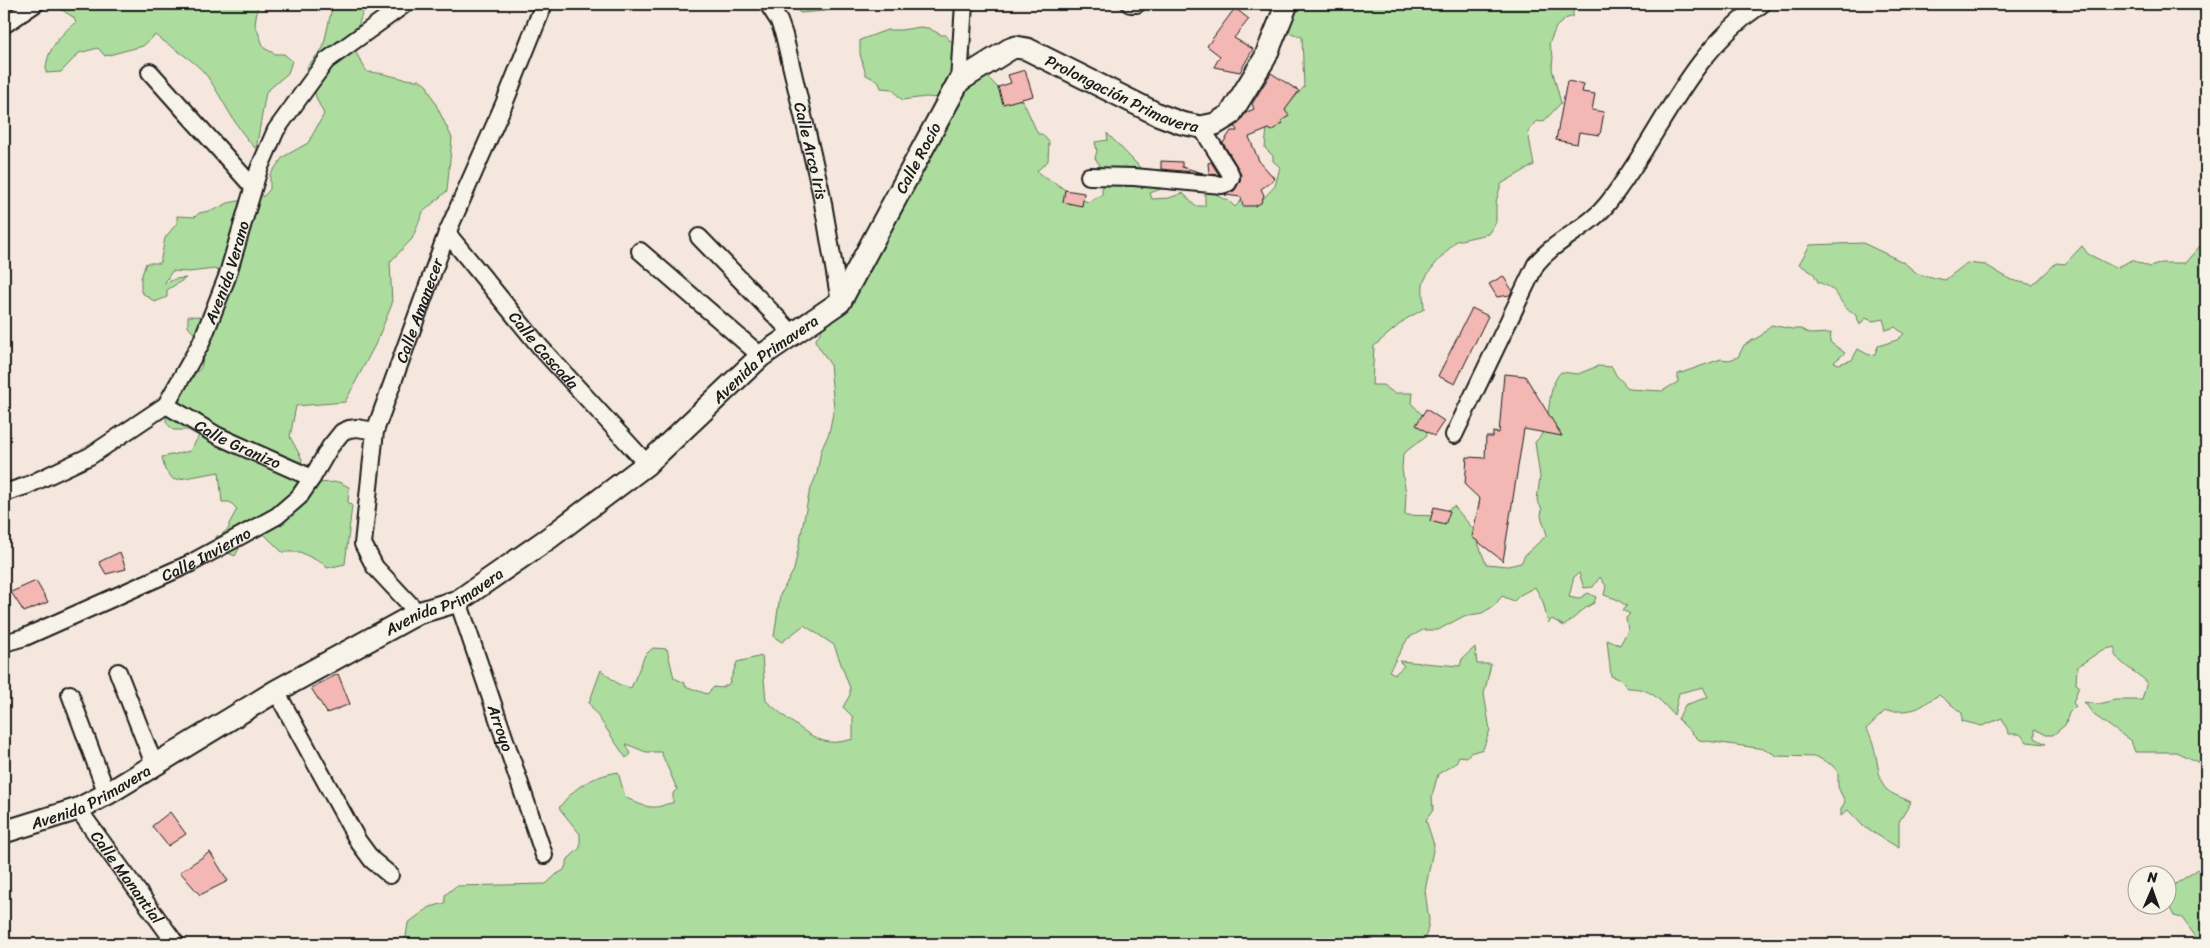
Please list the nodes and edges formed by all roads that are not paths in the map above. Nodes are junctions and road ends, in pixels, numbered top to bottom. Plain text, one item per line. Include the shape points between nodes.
1 (35, 4) edge
2 (405, 4) edge
3 (544, 4) edge
4 (768, 4) edge
5 (964, 4) edge
6 (1130, 4) edge
7 (1137, 4) edge
8 (1287, 4) edge
9 (1762, 4) edge
10 (4, 25) edge
11 (150, 72) dead end
12 (959, 81) junction
13 (1201, 127) junction
14 (1089, 176) dead end
15 (253, 187) junction
16 (447, 233) junction
17 (699, 237) dead end
18 (640, 251) dead end
19 (840, 302) junction
20 (792, 333) junction
21 (761, 356) junction
22 (166, 405) junction
23 (375, 431) junction
24 (1454, 435) dead end
25 (647, 464) junction
26 (312, 478) junction
27 (4, 493) edge
28 (458, 601) junction
29 (418, 613) junction
30 (4, 643) edge
31 (118, 672) dead end
32 (276, 691) junction
33 (70, 694) dead end
34 (154, 764) junction
35 (107, 794) junction
36 (78, 809) junction
37 (4, 832) edge
38 (544, 855) dead end
39 (390, 875) dead end
40 (176, 944) edge

1 - 10 street
2 - 15 street, Avenida Verano via 326,62 276,130
3 - 16 street, Calle Amanecer
4 - 19 street, Calle Arco Iris via 784,34 821,192
5 - 12 street, Calle Rocío
6 - 7 street
8 - 13 street, Prolongación Primavera via 1265,58 1230,115 1215,124
9 - 24 street via 1722,35 1707,52 1607,204 1554,245 1536,264
11 - 15 street
12 - 13 street, Prolongación Primavera via 1016,47 1157,114
12 - 19 street, Calle Rocío
13 - 14 street via 1230,173 1228,184
15 - 22 street, Avenida Verano via 227,277 201,343
16 - 23 street, Calle Amanecer
16 - 25 street, Calle Cascada via 541,348
17 - 20 street
18 - 21 street
19 - 20 street, Avenida Primavera
20 - 21 street, Avenida Primavera
21 - 25 street, Avenida Primavera
22 - 26 street, Calle Granizo via 218,436
22 - 27 street, Avenida Verano via 90,456
23 - 26 street, Calle Invierno via 357,428 342,432
23 - 29 street, Calle Amanecer via 363,544 375,567
25 - 28 street, Avenida Primavera
26 - 30 street, Calle Invierno via 299,497 277,516 235,539 188,564 25,637
28 - 29 street, Avenida Primavera
28 - 38 street, Arroyo
29 - 32 street, Avenida Primavera
31 - 34 street
32 - 34 street, Avenida Primavera
32 - 39 street via 358,841 372,860
33 - 35 street
34 - 35 street, Avenida Primavera
35 - 36 street, Avenida Primavera
36 - 37 street, Avenida Primavera
36 - 40 street, Calle Manantial

